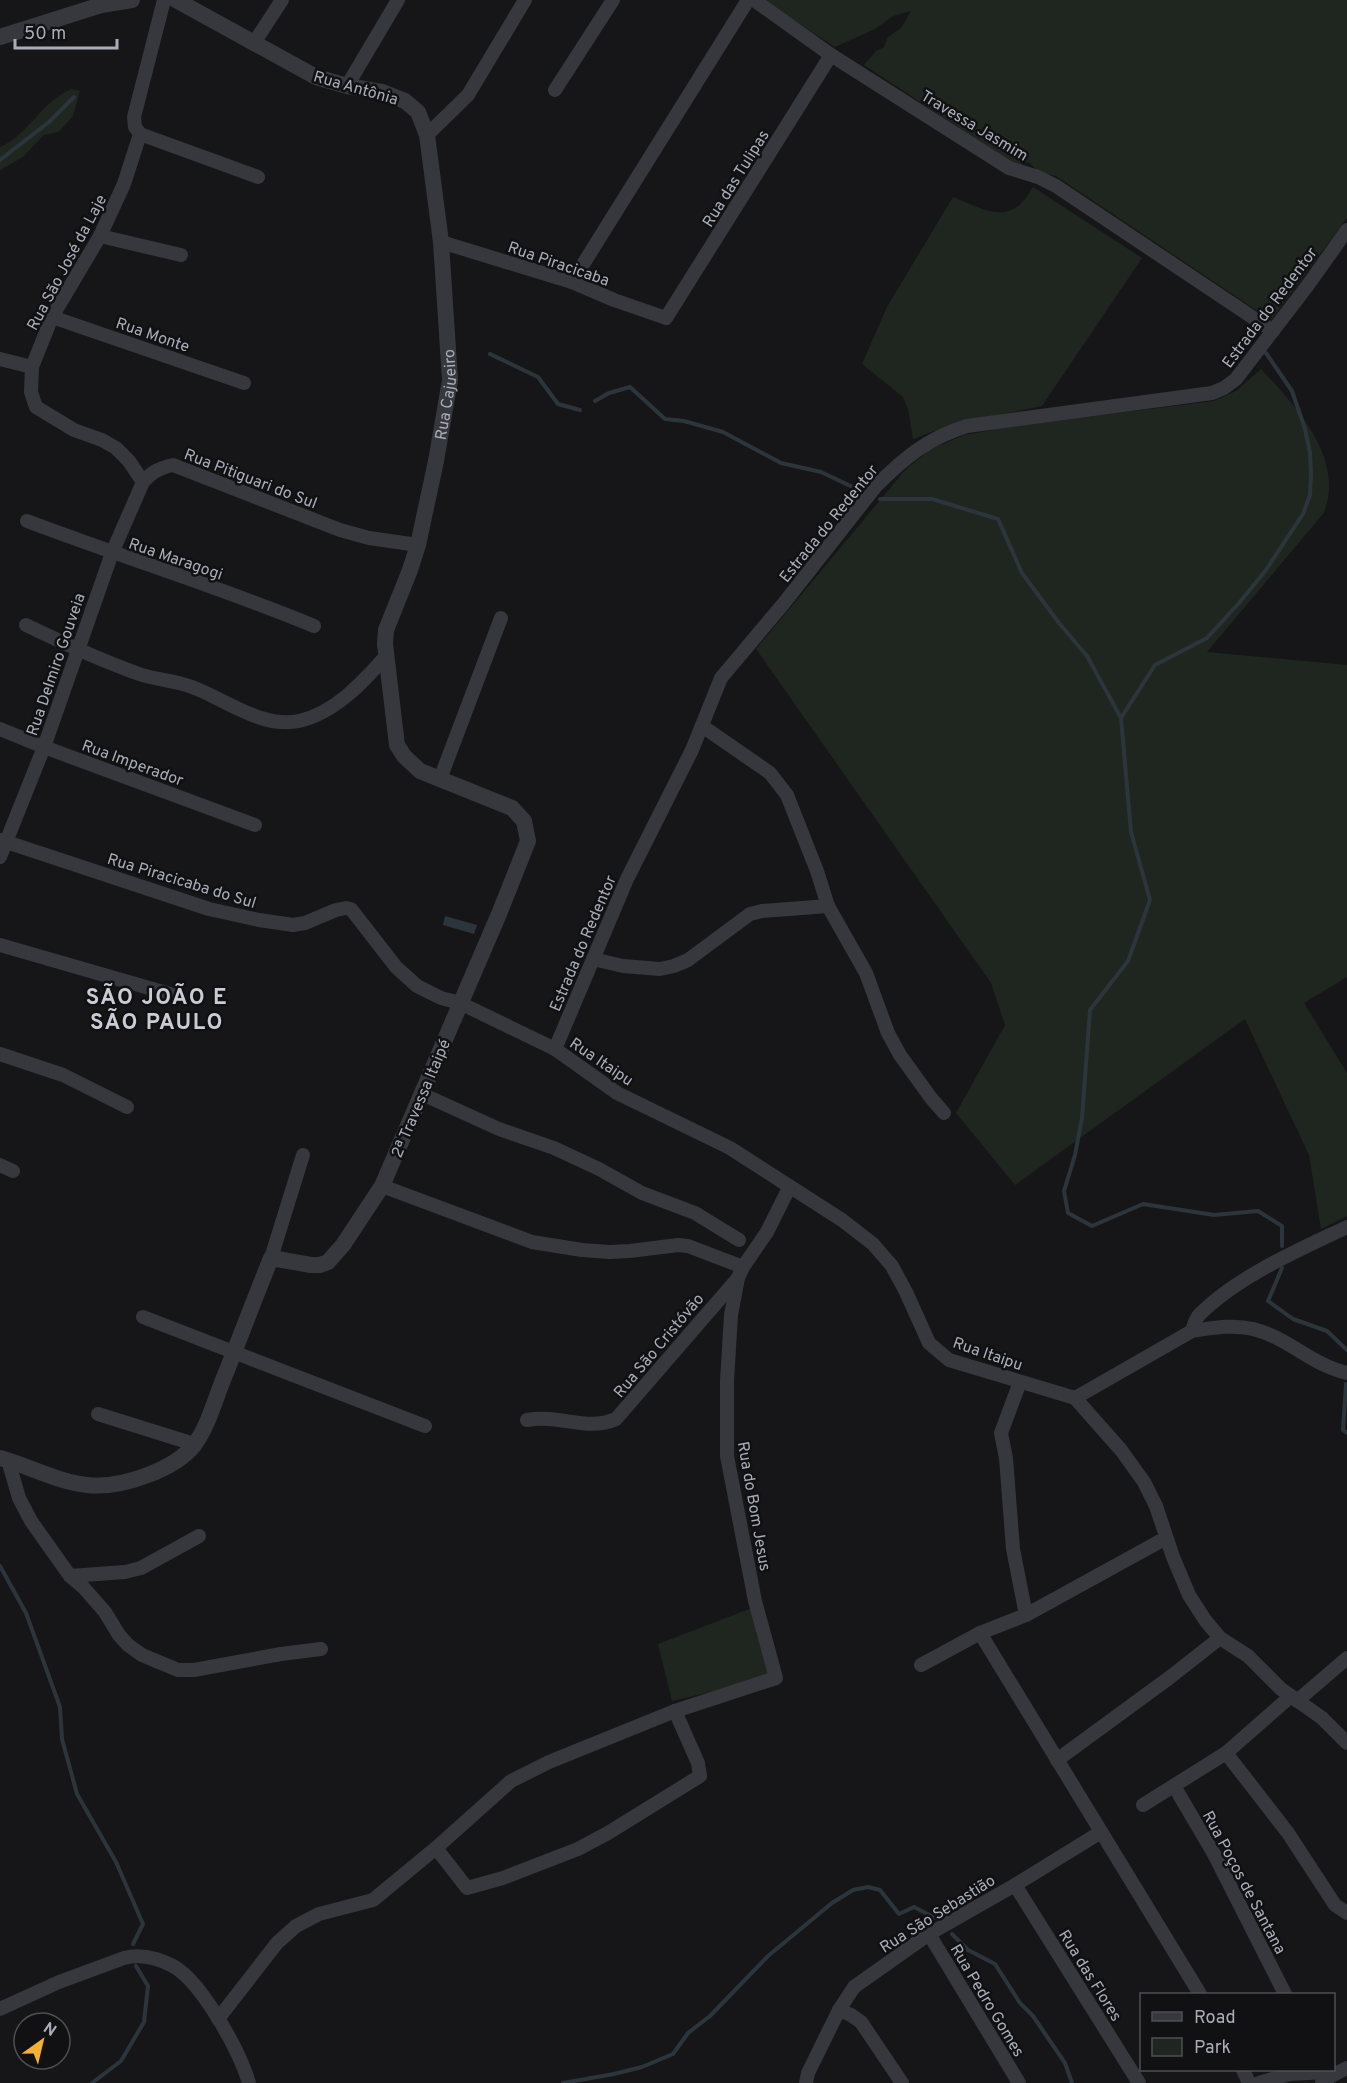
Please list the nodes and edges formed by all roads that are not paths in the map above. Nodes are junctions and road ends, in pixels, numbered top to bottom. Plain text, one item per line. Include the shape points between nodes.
1 (132, 0) edge
2 (164, 0) edge
3 (176, 0) edge
4 (282, 0) edge
5 (398, 0) edge
6 (525, 0) edge
7 (613, 0) edge
8 (748, 0) edge
9 (754, 0) edge
10 (0, 37) edge
11 (254, 43) junction
12 (831, 55) junction
13 (347, 86) junction
14 (555, 90) dead end
15 (140, 134) junction
16 (427, 135) junction
17 (258, 177) dead end
18 (1347, 230) edge
19 (100, 236) junction
20 (441, 242) junction
21 (181, 255) dead end
22 (572, 282) junction
23 (52, 317) junction
24 (666, 318) joint
25 (1273, 331) junction
26 (0, 359) edge
27 (32, 367) junction
28 (244, 383) dead end
29 (143, 482) junction
30 (27, 521) dead end
31 (418, 544) junction
32 (112, 554) junction
33 (501, 618) dead end
34 (26, 625) dead end
35 (314, 627) dead end
36 (77, 649) junction
37 (386, 656) junction
38 (702, 726) junction
39 (0, 729) edge
40 (44, 747) junction
41 (440, 779) junction
42 (255, 825) dead end
43 (3, 841) edge
44 (0, 857) edge
45 (828, 906) junction
46 (0, 945) edge
47 (593, 959) junction
48 (177, 996) dead end
49 (460, 1003) junction
50 (555, 1049) junction
51 (0, 1053) edge
52 (422, 1094) junction
53 (127, 1107) dead end
54 (944, 1113) dead end
55 (303, 1155) dead end
56 (382, 1186) junction
57 (789, 1188) junction
58 (1347, 1227) edge
59 (739, 1240) dead end
60 (271, 1258) junction
61 (741, 1273) junction
62 (143, 1317) dead end
63 (1192, 1331) junction
64 (235, 1352) junction
65 (1347, 1373) edge
66 (1020, 1382) junction
67 (1075, 1398) junction
68 (98, 1414) dead end
69 (527, 1420) dead end
70 (425, 1426) dead end
71 (194, 1444) junction
72 (4, 1459) edge
73 (199, 1536) dead end
74 (1166, 1538) junction
75 (70, 1576) junction
76 (1026, 1615) junction
77 (980, 1633) junction
78 (1220, 1638) junction
79 (321, 1649) dead end
80 (1347, 1658) edge
81 (921, 1665) dead end
82 (1294, 1699) junction
83 (675, 1711) junction
84 (1347, 1743) edge
85 (1226, 1753) junction
86 (1058, 1760) junction
87 (1174, 1786) junction
88 (1143, 1805) dead end
89 (1101, 1832) junction
90 (436, 1848) junction
91 (1015, 1885) junction
92 (1347, 1913) edge
93 (929, 1934) junction
94 (1199, 1993) edge
95 (1284, 1993) edge
96 (0, 2009) edge
97 (839, 2010) junction
98 (218, 2019) junction
99 (1347, 2067) edge
100 (1327, 2075) edge
101 (249, 2083) edge
102 (807, 2083) edge
103 (902, 2083) edge
104 (1019, 2083) edge
105 (1139, 2083) edge
106 (1259, 2083) edge

1 - 10 street via 101,5
2 - 15 street, Rua São José da Laje via 134,117
3 - 11 street, Rua Antônia
4 - 11 street
5 - 13 street
6 - 16 street via 468,95
7 - 14 street
8 - 22 street
9 - 12 street, Travessa Jasmim
11 - 13 street, Rua Antônia via 316,77
12 - 24 street, Rua das Tulipas
12 - 25 street, Travessa Jasmim via 1009,168 1056,186
13 - 16 street, Rua Antônia via 382,92 412,105
15 - 17 street
15 - 19 street, Rua São José da Laje via 124,184
16 - 20 street, Rua Antônia
18 - 25 street, Estrada do Redentor
19 - 21 street
19 - 23 street, Rua São José da Laje
20 - 22 street, Rua Piracicaba
20 - 31 street, Rua Cajueiro via 450,380
22 - 24 street, Rua Piracicaba
23 - 27 street, Rua São José da Laje
23 - 28 street, Rua Monte
25 - 38 street, Estrada do Redentor via 1236,379 1212,393 967,426 930,441 876,486 721,678
26 - 27 street
27 - 29 street via 31,392 36,406 74,430 116,448
29 - 31 street, Rua Pitiguari do Sul via 150,474 172,465 340,530
29 - 32 street, Rua Delmiro Gouveia
30 - 32 street, Rua Maragogi
31 - 37 street, 2ª Travessa Itaipé via 386,630
32 - 35 street, Rua Maragogi via 265,606
32 - 36 street, Rua Delmiro Gouveia
33 - 41 street
34 - 36 street
36 - 37 street via 141,675 190,686 266,719 283,722 322,712 365,679
36 - 40 street, Rua Delmiro Gouveia
37 - 41 street, 2ª Travessa Itaipé via 397,745 412,765
38 - 45 street via 763,767 788,795
38 - 47 street, Estrada do Redentor via 627,879
39 - 40 street, Rua Imperador
40 - 42 street, Rua Imperador
40 - 43 street, Rua Delmiro Gouveia
41 - 49 street, 2ª Travessa Itaipé via 512,808 528,832 500,914
43 - 44 street, Rua Delmiro Gouveia
43 - 49 street, Rua Piracicaba do Sul via 209,909 259,920 292,925 351,909 404,977 428,993
45 - 47 street via 750,914 674,966 634,967
45 - 54 street via 866,973 900,1055
46 - 48 street
47 - 50 street, Estrada do Redentor
49 - 50 street, Rua Itaipu
49 - 52 street, 2ª Travessa Itaipé
50 - 57 street, Rua Itaipu via 618,1093 730,1148
51 - 53 street via 63,1076
52 - 56 street, 2ª Travessa Itaipé
52 - 59 street via 499,1129 563,1152 642,1193 695,1213
55 - 60 street
56 - 60 street, 2ª Travessa Itaipé via 328,1262 311,1265
56 - 61 street via 532,1242 609,1252 688,1246
57 - 61 street, Rua São Cristóvão
57 - 66 street, Rua Itaipu via 873,1244 892,1266 929,1344 940,1354
58 - 63 street via 1281,1259 1232,1289 1200,1314
60 - 64 street
61 - 69 street, Rua São Cristóvão via 616,1419 597,1425 551,1418
61 - 83 street, Rua do Bom Jesus via 730,1337 727,1456 755,1600 776,1678
62 - 64 street
63 - 65 street via 1254,1329 1318,1363
63 - 67 street
64 - 70 street
64 - 71 street
66 - 67 street, Rua Itaipu
66 - 76 street via 1001,1433 1013,1549
67 - 74 street via 1143,1482
68 - 71 street
71 - 72 street via 160,1470 103,1486 65,1480
72 - 75 street via 31,1521
73 - 75 street via 141,1568
74 - 76 street
74 - 78 street via 1189,1595
75 - 79 street via 105,1612 128,1645 178,1670
76 - 77 street
77 - 81 street
77 - 86 street
78 - 82 street via 1248,1656
78 - 86 street
80 - 82 street
82 - 84 street via 1322,1718
82 - 85 street
83 - 90 street via 511,1781
83 - 90 street via 700,1776 592,1842 467,1888
85 - 87 street
85 - 92 street via 1288,1833 1335,1905
86 - 89 street
87 - 88 street
87 - 95 street, Rua Poços de Santana via 1219,1863
89 - 91 street, Rua São Sebastião
89 - 94 street
90 - 98 street via 373,1900 319,1914 296,1926 277,1943
91 - 93 street, Rua São Sebastião
91 - 105 street, Rua das Flores
93 - 97 street, Rua São Sebastião via 854,1986
93 - 104 street, Rua Pedro Gomes
96 - 98 street via 134,1955 175,1967
97 - 102 street, Rua São Sebastião via 808,2073
97 - 103 street via 861,2022
98 - 101 street
99 - 100 street
100 - 106 street via 1289,2074

